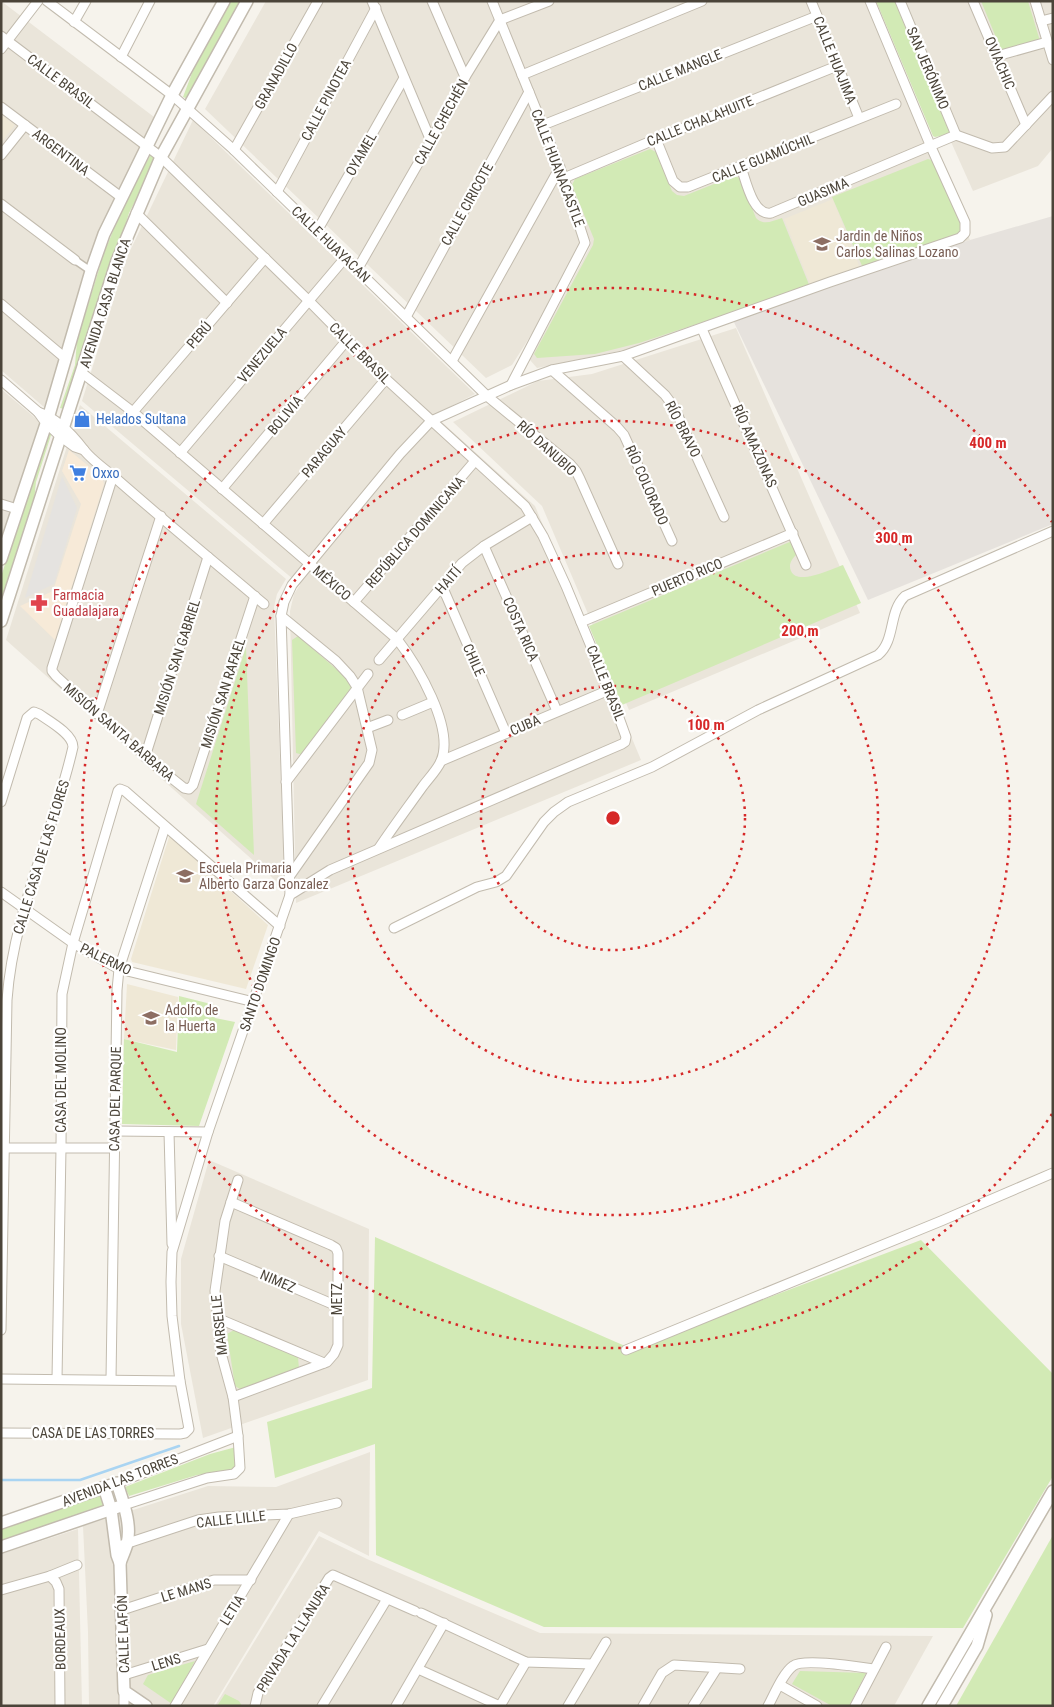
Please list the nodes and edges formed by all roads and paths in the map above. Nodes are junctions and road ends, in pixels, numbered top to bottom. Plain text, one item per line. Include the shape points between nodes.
1 (38, 1) edge
2 (47, 1) edge
3 (86, 1) edge
4 (150, 1) edge
5 (224, 1) edge
6 (247, 1) edge
7 (318, 1) edge
8 (432, 1) edge
9 (492, 1) edge
10 (549, 1) edge
11 (702, 1) edge
12 (811, 1) edge
13 (870, 1) edge
14 (900, 1) edge
15 (973, 1) edge
16 (1035, 1) edge
17 (374, 5) edge
18 (817, 16) junction
19 (1053, 18) edge
20 (500, 20) junction
21 (1041, 21) junction
22 (74, 22) junction
23 (4, 39) edge
24 (1047, 42) junction
25 (1, 50) edge
26 (997, 56) junction
27 (121, 58) junction
28 (1053, 60) edge
29 (837, 66) junction
30 (522, 75) junction
31 (464, 77) junction
32 (404, 78) junction
33 (529, 92) junction
34 (172, 95) junction
35 (1053, 96) edge
36 (896, 104) dead end
37 (1, 107) edge
38 (188, 109) junction
39 (859, 118) junction
40 (25, 125) junction
41 (543, 125) junction
42 (1026, 126) junction
43 (956, 135) junction
44 (656, 139) junction
45 (431, 141) junction
46 (147, 146) junction
47 (931, 147) junction
48 (234, 150) junction
49 (1, 155) edge
50 (161, 157) junction
51 (560, 167) junction
52 (741, 167) junction
53 (564, 178) junction
54 (277, 192) junction
55 (121, 197) junction
56 (1, 204) edge
57 (136, 213) junction
58 (317, 231) junction
59 (265, 258) junction
60 (345, 258) junction
61 (75, 260) joint
62 (357, 270) junction
63 (91, 271) junction
64 (308, 300) junction
65 (227, 303) junction
66 (1, 304) edge
67 (406, 317) junction
68 (702, 329) junction
69 (347, 340) junction
70 (623, 356) junction
71 (65, 358) junction
72 (452, 361) junction
73 (552, 370) junction
74 (82, 373) junction
75 (386, 379) junction
76 (1, 380) edge
77 (511, 385) junction
78 (487, 396) junction
79 (133, 412) junction
80 (44, 417) junction
81 (431, 421) junction
82 (61, 431) junction
83 (180, 453) junction
84 (475, 461) junction
85 (113, 476) junction
86 (222, 489) junction
87 (1, 504) edge
88 (17, 509) junction
89 (161, 516) junction
90 (532, 517) junction
91 (724, 517) dead end
92 (263, 524) junction
93 (1053, 531) edge
94 (793, 533) junction
95 (672, 541) dead end
96 (484, 546) junction
97 (208, 557) junction
98 (1, 559) edge
99 (310, 564) junction
100 (618, 564) dead end
101 (806, 565) dead end
102 (442, 586) junction
103 (255, 596) junction
104 (354, 602) junction
105 (264, 604) dead end
106 (281, 616) junction
107 (1, 621) edge
108 (581, 622) junction
109 (398, 639) junction
110 (379, 660) dead end
111 (368, 674) dead end
112 (357, 687) junction
113 (609, 690) junction
114 (433, 702) junction
115 (557, 711) junction
116 (97, 714) junction
117 (402, 715) dead end
118 (388, 720) dead end
119 (367, 728) junction
120 (506, 733) junction
121 (145, 757) junction
122 (441, 761) junction
123 (286, 782) junction
124 (189, 789) joint
125 (1, 802) edge
126 (165, 827) junction
127 (378, 848) junction
128 (289, 877) junction
129 (1, 892) edge
130 (290, 895) junction
131 (25, 909) junction
132 (280, 926) junction
133 (394, 928) dead end
134 (73, 943) junction
135 (120, 969) junction
136 (254, 1002) junction
137 (115, 1131) junction
138 (169, 1132) junction
139 (208, 1132) junction
140 (3, 1148) edge
141 (61, 1148) junction
142 (114, 1148) junction
143 (1053, 1173) edge
144 (238, 1180) dead end
145 (231, 1202) junction
146 (172, 1252) junction
147 (219, 1256) junction
148 (337, 1306) junction
149 (217, 1318) junction
150 (1, 1330) edge
151 (626, 1350) dead end
152 (324, 1362) junction
153 (1, 1379) edge
154 (57, 1379) junction
155 (111, 1379) junction
156 (180, 1381) junction
157 (233, 1397) junction
158 (1, 1433) edge
159 (186, 1433) joint
160 (238, 1436) junction
161 (239, 1471) joint
162 (117, 1482) junction
163 (104, 1487) junction
164 (1053, 1491) edge
165 (337, 1503) dead end
166 (124, 1505) junction
167 (111, 1510) junction
168 (289, 1514) junction
169 (1, 1523) edge
170 (121, 1545) junction
171 (1, 1547) edge
172 (77, 1565) dead end
173 (50, 1576) junction
174 (251, 1580) junction
175 (1, 1590) edge
176 (387, 1599) junction
177 (989, 1604) junction
178 (122, 1610) junction
179 (444, 1623) junction
180 (606, 1642) dead end
181 (886, 1647) dead end
182 (208, 1649) junction
183 (526, 1662) junction
184 (592, 1664) junction
185 (717, 1668) junction
186 (740, 1668) dead end
187 (418, 1669) junction
188 (874, 1669) junction
189 (124, 1675) junction
190 (780, 1685) junction
191 (124, 1691) junction
192 (60, 1706) edge
193 (124, 1706) edge
194 (146, 1706) edge
195 (175, 1706) edge
196 (255, 1706) edge
197 (322, 1706) edge
198 (396, 1706) edge
199 (500, 1706) edge
200 (568, 1706) edge
201 (643, 1706) edge
202 (693, 1706) edge
203 (768, 1706) edge
204 (817, 1706) edge
205 (855, 1706) edge
206 (928, 1706) edge
207 (942, 1706) edge

1 - 23 street
2 - 22 street, CALLE HUAYACAN
3 - 22 street
4 - 27 street
5 - 34 street, AVENIDA CASA BLANCA
6 - 38 street, AVENIDA CASA BLANCA
7 - 48 street, GRANADILLO
8 - 31 street
9 - 20 street, CALLE HUANACASTLE
10 - 20 street
11 - 30 street
12 - 18 street, CALLE HUAJIMA
13 - 47 street
14 - 43 street, SAN JERÓNIMO
15 - 26 street, OVIACHIC
16 - 21 street
17 - 32 street
17 - 54 street, CALLE PINOTEA
18 - 29 street, CALLE HUAJIMA
18 - 41 street, CALLE MANGLE
19 - 21 street
20 - 30 street, CALLE HUANACASTLE
20 - 31 street, CALLE CHECHÉN
21 - 24 street
22 - 27 street, CALLE HUAYACAN
23 - 25 street
23 - 46 street, CALLE BRASIL
24 - 26 street
24 - 28 street
26 - 42 street, OVIACHIC
27 - 34 street, CALLE HUAYACAN
29 - 39 street, CALLE HUAJIMA
29 - 44 street, CALLE CHALAHUITE
30 - 33 street, CALLE HUANACASTLE
31 - 45 street, CALLE CHECHÉN
32 - 45 street
32 - 58 street, OYAMEL
33 - 41 street, CALLE HUANACASTLE
33 - 67 street, CALLE CIRICOTE
34 - 38 street, CALLE HUAYACAN
34 - 46 street, AVENIDA CASA BLANCA
35 - 42 street
36 - 39 street, CALLE GUAMÚCHIL
37 - 40 street, ARGENTINA
38 - 48 street, CALLE HUAYACAN
38 - 50 street, AVENIDA CASA BLANCA
39 - 52 street, CALLE GUAMÚCHIL
40 - 49 street
40 - 55 street, ARGENTINA
41 - 51 street, CALLE HUANACASTLE
42 - 43 street via 1002,148 992,148
43 - 47 street
44 - 52 street, CALLE GUAMÚCHIL via 670,176 680,187 693,186
44 - 53 street, CALLE CHALAHUITE
45 - 62 street, CALLE CHECHÉN
46 - 50 street, CALLE BRASIL
46 - 55 street, AVENIDA CASA BLANCA
47 - 52 street, GUASIMA via 767,214 756,207
47 - 68 street via 965,222 966,231 960,238
48 - 54 street, CALLE HUAYACAN
50 - 57 street, AVENIDA CASA BLANCA
50 - 59 street, CALLE BRASIL
51 - 53 street, CALLE HUANACASTLE
51 - 72 street
53 - 77 street, CALLE HUANACASTLE via 584,245
54 - 58 street, CALLE HUAYACAN
55 - 63 street, AVENIDA CASA BLANCA
56 - 61 street
57 - 65 street
57 - 74 street, AVENIDA CASA BLANCA via 117,261
58 - 60 street, CALLE HUAYACAN
59 - 64 street, CALLE BRASIL
59 - 65 street, PERÚ
60 - 62 street, CALLE HUAYACAN
60 - 64 street, VENEZUELA
61 - 63 street
62 - 67 street, CALLE HUAYACAN
63 - 71 street, AVENIDA CASA BLANCA
64 - 69 street, CALLE BRASIL
64 - 83 street, VENEZUELA
65 - 79 street, PERÚ
66 - 71 street
67 - 72 street, CALLE HUAYACAN
68 - 70 street
68 - 94 street, RÍO AMAZONAS
69 - 75 street, CALLE BRASIL
69 - 86 street, BOLIVIA
70 - 73 street
70 - 91 street, RÍO BRAVO via 674,407
71 - 80 street, AVENIDA CASA BLANCA
72 - 78 street, CALLE HUAYACAN
73 - 77 street
73 - 95 street, RÍO COLORADO via 624,436
74 - 79 street, MÉXICO
74 - 82 street, AVENIDA CASA BLANCA
75 - 81 street, CALLE BRASIL
75 - 92 street, PARAGUAY
76 - 80 street
77 - 78 street
78 - 81 street
78 - 100 street, RÍO DANUBIO via 576,471
79 - 83 street, MÉXICO
80 - 82 street
80 - 88 street, AVENIDA CASA BLANCA
81 - 84 street, CALLE BRASIL
81 - 99 street
82 - 85 street via 75,447 84,450
82 - 107 street, AVENIDA CASA BLANCA
83 - 86 street, MÉXICO
84 - 90 street, CALLE BRASIL via 521,502
84 - 104 street, REPÚBLICA DOMINICANA
85 - 89 street
85 - 116 street, MISIÓN SANTA BARBARA via 52,671
86 - 92 street, MÉXICO
87 - 88 street
88 - 98 street, AVENIDA CASA BLANCA
89 - 97 street
89 - 116 street
90 - 96 street, HAITÍ
90 - 108 street, CALLE BRASIL
92 - 99 street, MÉXICO
93 - 133 street via 905,596 897,606 885,647 878,655 758,710 652,767 568,802 544,822 501,880 477,887
94 - 101 street, RÍO AMAZONAS
94 - 108 street, PUERTO RICO
96 - 102 street, HAITÍ via 462,563
96 - 115 street, COSTA RICA
97 - 103 street
97 - 121 street, MISIÓN SAN GABRIEL
99 - 104 street, MÉXICO
99 - 106 street via 287,593
102 - 109 street, HAITÍ
102 - 120 street, CHILE
103 - 105 street
103 - 124 street, MISIÓN SAN RAFAEL
104 - 109 street, MÉXICO
106 - 112 street via 336,661
106 - 123 street
108 - 113 street, CALLE BRASIL
109 - 110 street, HAITÍ
109 - 114 street, MÉXICO
111 - 112 street
112 - 119 street
112 - 123 street
113 - 115 street, CUBA
113 - 127 street, CALLE BRASIL via 626,734 622,744
114 - 117 street
114 - 122 street, MÉXICO via 443,730
115 - 120 street, CUBA
116 - 121 street, MISIÓN SANTA BARBARA
118 - 119 street
119 - 128 street via 372,750 369,763
120 - 122 street, CUBA
121 - 124 street, MISIÓN SANTA BARBARA
122 - 127 street
123 - 128 street
125 - 131 street, CALLE CASA DE LAS FLORES via 24,724 34,712 69,736 73,743
126 - 132 street
126 - 134 street, CASA DEL MOLINO via 125,791 120,789 116,793
126 - 135 street, CASA DEL PARQUE
127 - 130 street via 330,870
128 - 130 street
129 - 131 street, PALERMO
130 - 132 street, SANTO DOMINGO
131 - 134 street, PALERMO
131 - 140 street, CALLE CASA DE LAS FLORES via 14,946 8,990
132 - 136 street, SANTO DOMINGO
134 - 135 street, PALERMO
134 - 141 street, CASA DEL MOLINO via 61,1001
135 - 136 street, PALERMO
135 - 137 street, CASA DEL PARQUE via 116,1017
136 - 139 street, SANTO DOMINGO
137 - 138 street
137 - 142 street, CASA DEL PARQUE
138 - 139 street
138 - 146 street
139 - 146 street, SANTO DOMINGO
140 - 141 street
140 - 150 street, CALLE CASA DE LAS FLORES
141 - 142 street
141 - 154 street, CASA DEL MOLINO
142 - 155 street, CASA DEL PARQUE
143 - 151 street
144 - 145 street, MARSELLE
145 - 147 street, MARSELLE
145 - 148 street, METZ via 334,1246 338,1253
146 - 156 street, SANTO DOMINGO via 172,1316
147 - 148 street, NIMEZ
147 - 149 street, MARSELLE via 215,1291
148 - 152 street, METZ via 336,1350
149 - 152 street
149 - 157 street, MARSELLE via 221,1353
152 - 157 street
153 - 154 street
154 - 155 street
155 - 156 street
156 - 159 street, SANTO DOMINGO via 190,1426
157 - 160 street, MARSELLE
158 - 159 street, CASA DE LAS TORRES
160 - 161 street, MARSELLE
160 - 162 street, AVENIDA LAS TORRES
161 - 166 street, AVENIDA LAS TORRES
162 - 163 street, AVENIDA LAS TORRES
162 - 166 street, CALLE LAFÓN
163 - 167 street, CALLE LAFÓN
163 - 169 street, AVENIDA LAS TORRES
164 - 177 street
165 - 168 street, CALLE LILLE
166 - 167 street, AVENIDA LAS TORRES
166 - 170 street, CALLE LAFÓN via 127,1525
167 - 170 street, CALLE LAFÓN
167 - 171 street, AVENIDA LAS TORRES
168 - 170 street, CALLE LILLE via 198,1520
168 - 174 street, LETIA
170 - 178 street, CALLE LAFÓN
172 - 173 street
173 - 175 street
173 - 192 street, BORDEAUX via 59,1589
174 - 178 street, LE MANS via 214,1580
174 - 182 street, LETIA
176 - 179 street
176 - 196 street, PRIVADA LA LLANURA via 333,1575 258,1693
176 - 197 street
177 - 206 street
177 - 207 street via 977,1646
178 - 189 street, CALLE LAFÓN
179 - 183 street
179 - 187 street
180 - 184 street
181 - 188 street
182 - 189 street, LENS
182 - 195 street, LETIA
183 - 184 street
183 - 199 street
184 - 200 street
185 - 186 street
185 - 201 street via 671,1666 662,1673
185 - 202 street
187 - 198 street
187 - 199 street
188 - 190 street via 811,1662 794,1665
188 - 205 street
189 - 191 street, CALLE LAFÓN
190 - 203 street
190 - 204 street
191 - 193 street, CALLE LAFÓN
191 - 194 street

